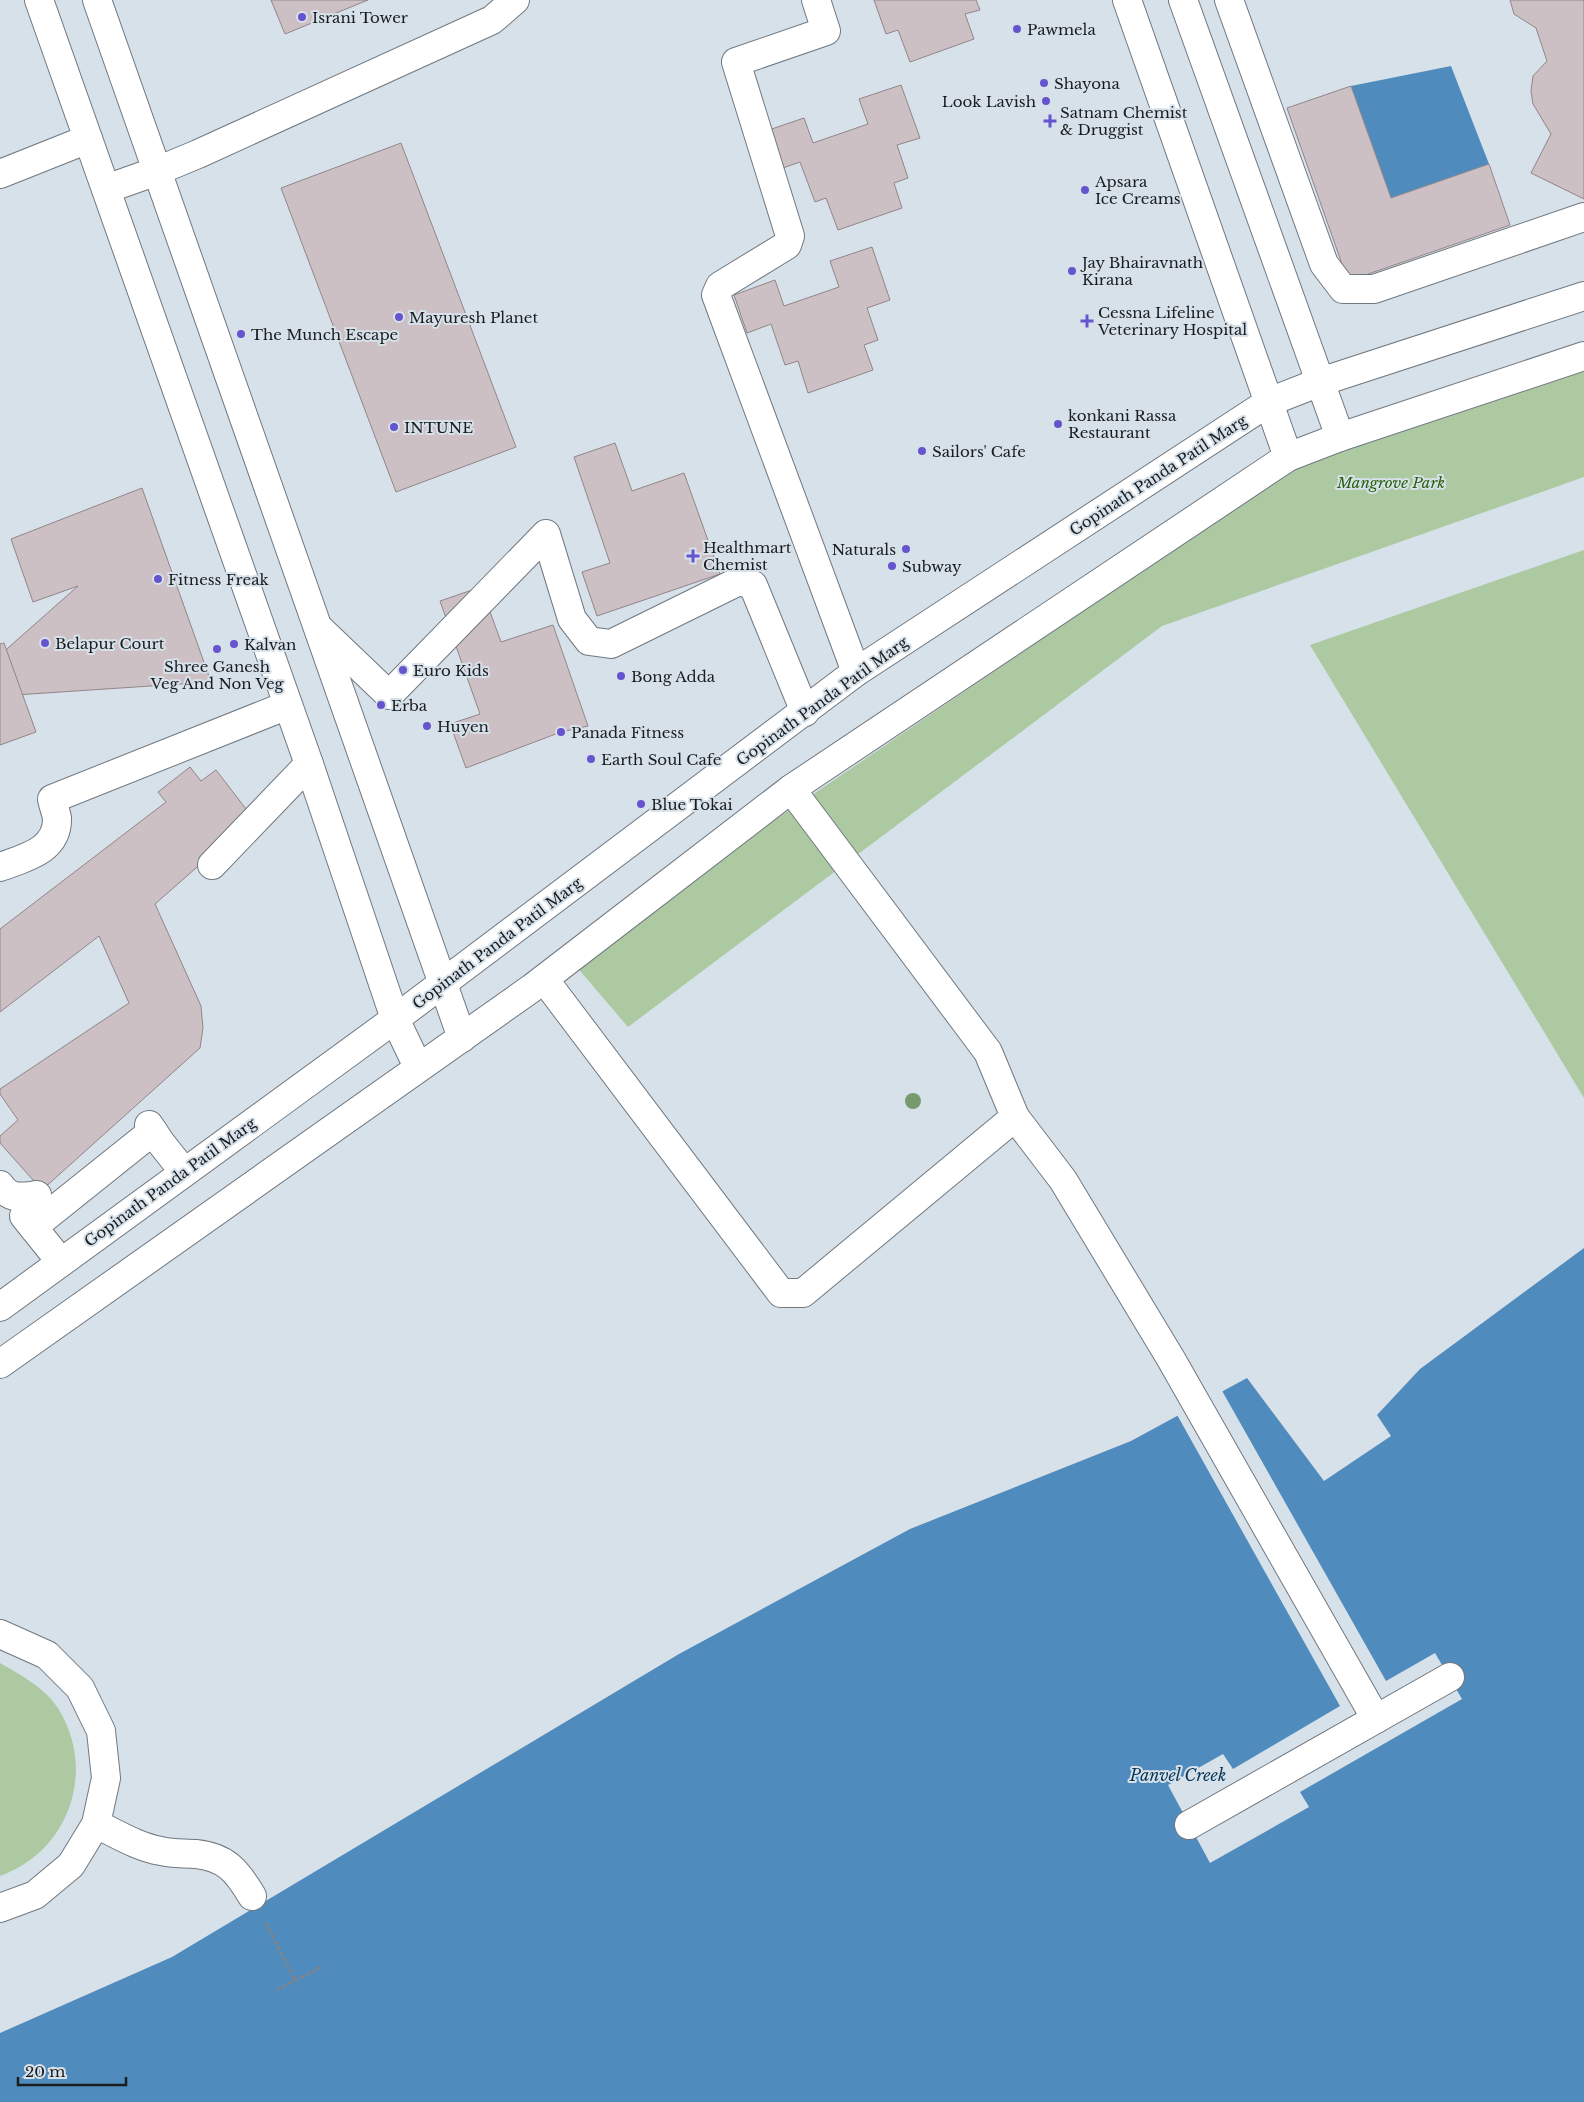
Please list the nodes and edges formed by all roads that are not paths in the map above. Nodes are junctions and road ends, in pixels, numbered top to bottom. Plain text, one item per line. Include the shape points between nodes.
1 (39, 0) edge
2 (97, 0) edge
3 (514, 0) edge
4 (816, 0) edge
5 (1127, 0) edge
6 (1183, 0) edge
7 (1229, 0) edge
8 (88, 139) junction
9 (157, 171) junction
10 (0, 174) edge
11 (106, 189) junction
12 (1584, 217) edge
13 (1584, 296) edge
14 (1584, 356) edge
15 (1320, 382) junction
16 (1269, 402) junction
17 (1340, 437) junction
18 (1288, 457) junction
19 (317, 626) junction
20 (856, 672) junction
21 (288, 705) junction
22 (805, 712) junction
23 (309, 764) junction
24 (791, 789) junction
25 (212, 865) dead end
26 (0, 867) edge
27 (544, 979) junction
28 (442, 984) junction
29 (396, 1019) junction
30 (462, 1038) junction
31 (418, 1067) junction
32 (1015, 1117) junction
33 (184, 1172) junction
34 (0, 1185) edge
35 (31, 1213) junction
36 (61, 1262) junction
37 (0, 1307) edge
38 (0, 1364) edge
39 (0, 1634) edge
40 (1450, 1677) dead end
41 (1376, 1718) junction
42 (96, 1824) junction
43 (1190, 1825) dead end
44 (252, 1896) road end
45 (0, 1908) edge

1 - 8 street
2 - 9 street
3 - 9 street via 492,20
4 - 20 street via 826,30 736,62 790,236 787,245 720,286 716,295
5 - 16 street
6 - 15 street
7 - 12 street via 1324,264 1343,289 1374,289
8 - 10 street
8 - 11 street
9 - 11 street
9 - 19 street
11 - 21 street
13 - 15 street, Gopinath Panda Patil Marg
14 - 17 street
15 - 16 street, Gopinath Panda Patil Marg
15 - 17 street
16 - 18 street
16 - 20 street, Gopinath Panda Patil Marg
17 - 18 street
18 - 24 street
19 - 22 street via 389,695 546,534 572,618 589,641 611,644 739,580 753,585
19 - 28 street
20 - 22 street, Gopinath Panda Patil Marg
21 - 23 street
21 - 26 street via 52,799 57,818 53,837 40,852
22 - 28 street, Gopinath Panda Patil Marg
23 - 25 street
23 - 29 street
24 - 27 street
24 - 32 street via 988,1052
27 - 30 street
27 - 32 street via 781,1293 803,1293
28 - 29 street, Gopinath Panda Patil Marg
28 - 30 street
29 - 31 street
29 - 33 street, Gopinath Panda Patil Marg
30 - 31 street
31 - 38 street
32 - 41 street via 1063,1180 1171,1359
33 - 35 street via 151,1128
33 - 36 street, Gopinath Panda Patil Marg
34 - 35 street via 6,1194
35 - 36 street
36 - 37 street, Gopinath Panda Patil Marg
39 - 42 street via 46,1655 80,1688 101,1731 106,1778
40 - 41 street
41 - 43 street
42 - 44 street via 144,1847 215,1858 230,1865
42 - 45 street via 71,1865 35,1894

